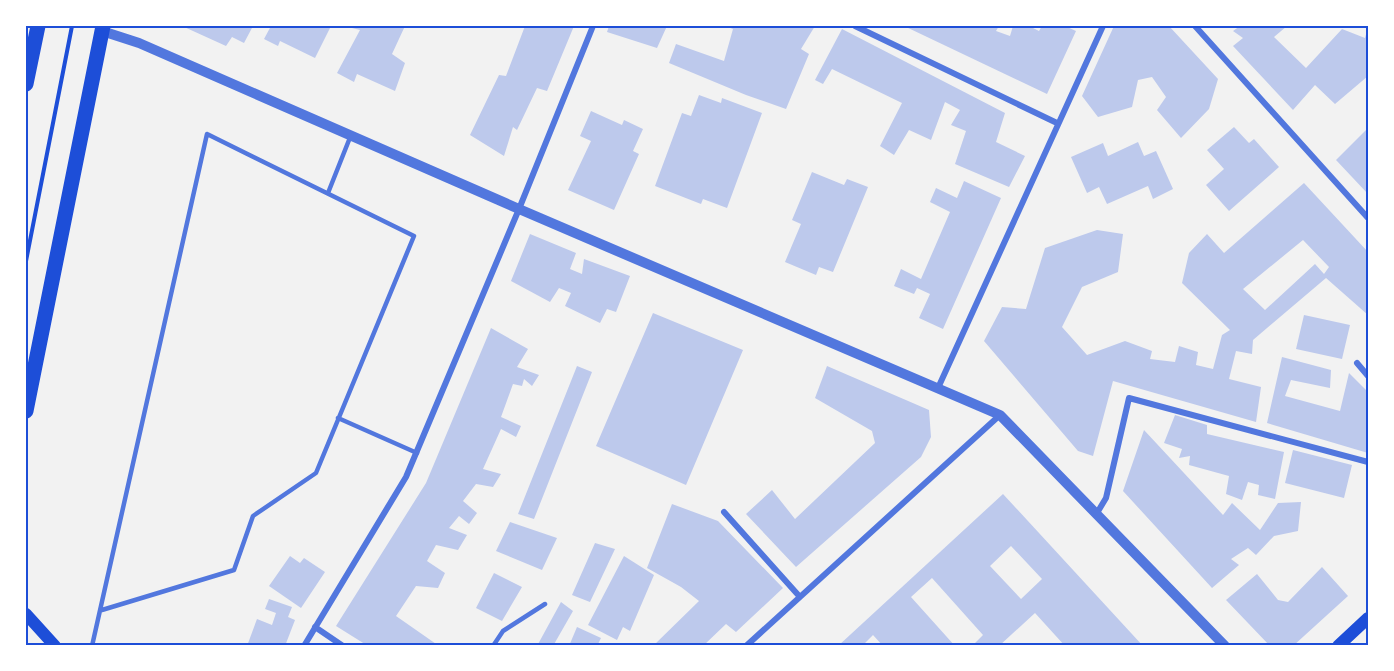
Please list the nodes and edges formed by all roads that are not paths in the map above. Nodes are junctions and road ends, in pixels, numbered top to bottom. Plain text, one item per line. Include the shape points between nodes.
1 (38, 26) edge
2 (593, 26) edge
3 (855, 26) edge
4 (1103, 26) edge
5 (1196, 26) edge
6 (103, 27) edge
7 (26, 84) edge
8 (1058, 123) junction
9 (351, 135) junction
10 (328, 194) junction
11 (519, 209) junction
12 (1368, 218) edge
13 (1357, 363) dead end
14 (1368, 376) edge
15 (938, 388) junction
16 (26, 411) edge
17 (1000, 414) junction
18 (338, 418) junction
19 (417, 453) junction
20 (1368, 462) edge
21 (724, 512) dead end
22 (1096, 513) junction
23 (800, 597) junction
24 (545, 604) dead end
25 (102, 610) junction
26 (26, 614) edge
27 (1368, 618) edge
28 (315, 627) junction
29 (55, 645) edge
30 (92, 645) edge
31 (304, 645) edge
32 (343, 645) edge
33 (493, 645) edge
34 (746, 645) edge
35 (1225, 645) edge
36 (1338, 645) edge

1 - 7 main road
2 - 11 street
3 - 8 street
4 - 8 street
5 - 12 street
6 - 9 street
6 - 16 main road
8 - 15 street
9 - 10 lane
9 - 11 street
10 - 18 lane via 414,236
10 - 25 lane via 207,134
11 - 15 street
11 - 19 street
13 - 14 street
15 - 17 street
17 - 22 street
17 - 23 street
18 - 19 lane
18 - 25 lane via 316,473 253,516 234,570
19 - 28 street
20 - 22 street via 1130,398 1106,498
21 - 23 street
22 - 35 street
23 - 34 street
24 - 33 lane via 503,631
25 - 30 lane
26 - 29 main road
27 - 36 main road
28 - 31 street
28 - 32 street

